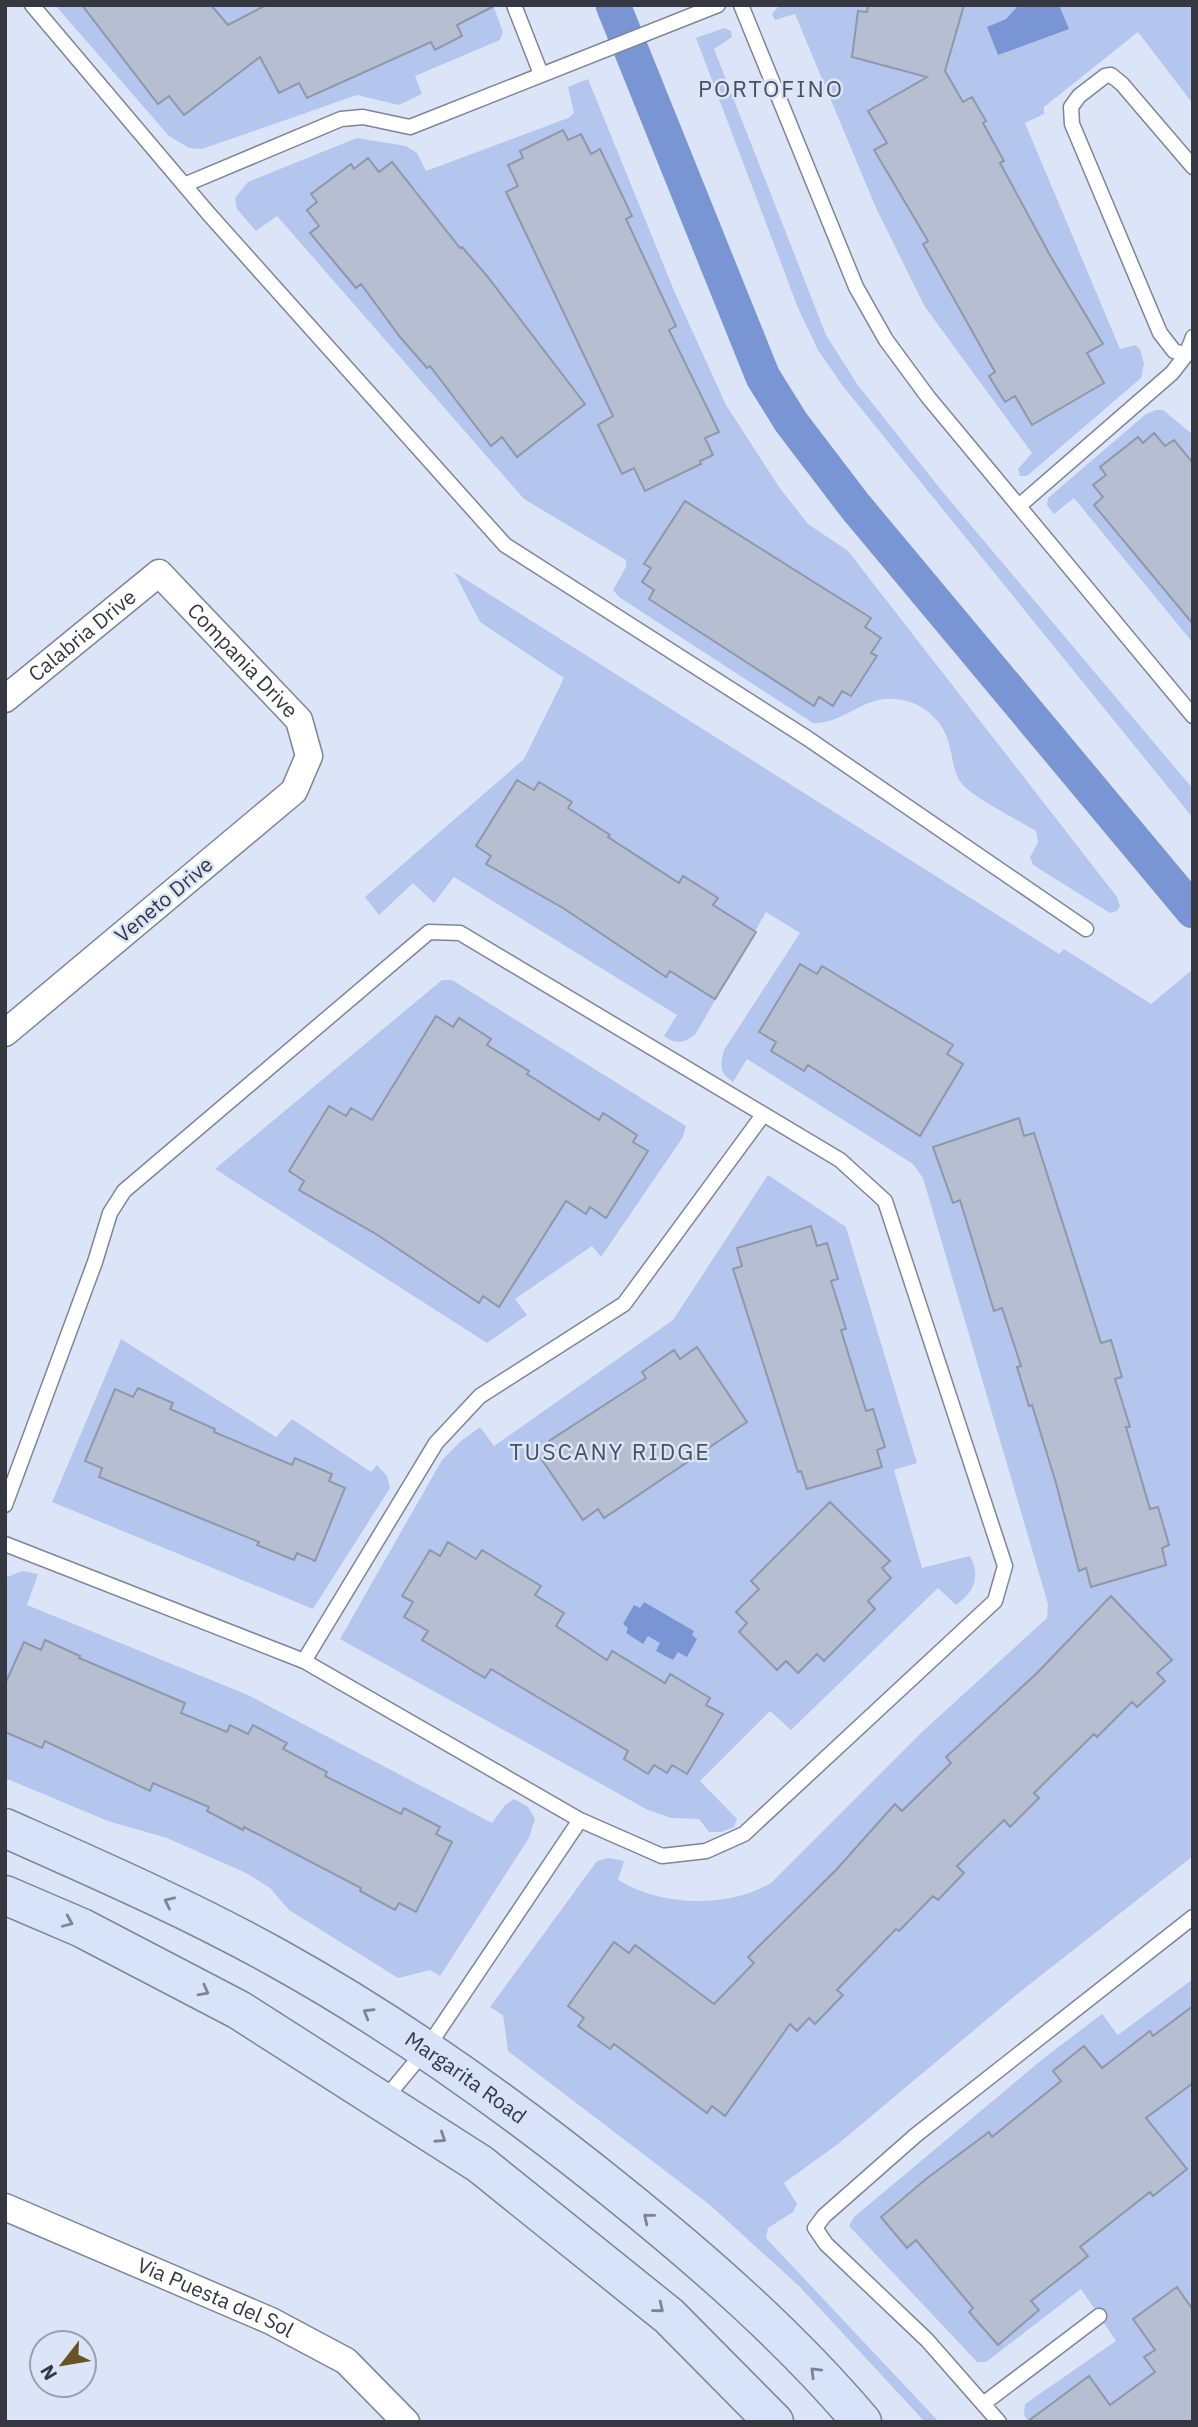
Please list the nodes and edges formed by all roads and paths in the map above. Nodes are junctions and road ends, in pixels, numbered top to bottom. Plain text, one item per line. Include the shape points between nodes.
1 (32, 5) edge
2 (514, 5) edge
3 (718, 5) edge
4 (741, 5) edge
5 (541, 74) junction
6 (1193, 167) edge
7 (184, 185) junction
8 (1193, 337) edge
9 (1186, 355) junction
10 (1019, 506) junction
11 (159, 573) joint
12 (5, 699) edge
13 (1193, 716) edge
14 (309, 756) joint
15 (1086, 929) dead end
16 (5, 1033) edge
17 (763, 1115) junction
18 (5, 1505) edge
19 (5, 1544) edge
20 (304, 1661) junction
21 (580, 1820) junction
22 (5, 1828) edge
23 (5, 1895) edge
24 (1193, 1917) edge
25 (427, 2048) junction
26 (384, 2101) junction
27 (5, 2207) edge
28 (1099, 2316) dead end
29 (983, 2404) junction
30 (406, 2422) edge
31 (774, 2422) edge
32 (862, 2422) edge
33 (999, 2422) edge

1 - 7 lane
2 - 5 lane
3 - 5 lane
4 - 10 lane via 856,288 886,340 928,397
5 - 7 lane via 410,127 363,117 341,119
6 - 9 lane via 1111,75 1104,76 1071,107 1072,124 1160,333 1174,351
7 - 15 lane via 505,545 818,745
8 - 9 lane
9 - 10 lane via 1172,373
10 - 13 lane
11 - 12 street, Calabria Drive
11 - 14 street, Compania Drive via 299,720
14 - 16 street, Veneto Drive via 294,792
17 - 18 lane via 460,933 429,932 124,1191 110,1213
17 - 20 lane via 624,1304 480,1396 436,1443
17 - 21 lane via 840,1160 885,1201 1006,1566 995,1601 744,1834 706,1851 662,1856
19 - 20 lane
20 - 21 lane
21 - 25 lane
25 -> 22 main road, Margarita Road via 222,1929
23 -> 26 main road via 82,1928 239,2010
24 - 29 lane via 916,2135 815,2228 826,2244 928,2340
25 - 26 lane
32 -> 25 main road, Margarita Road via 708,2266 521,2115
26 -> 31 main road via 480,2164 669,2316
27 - 30 street, Via Puesta del Sol via 271,2321 346,2361
28 - 29 lane
29 - 33 lane

